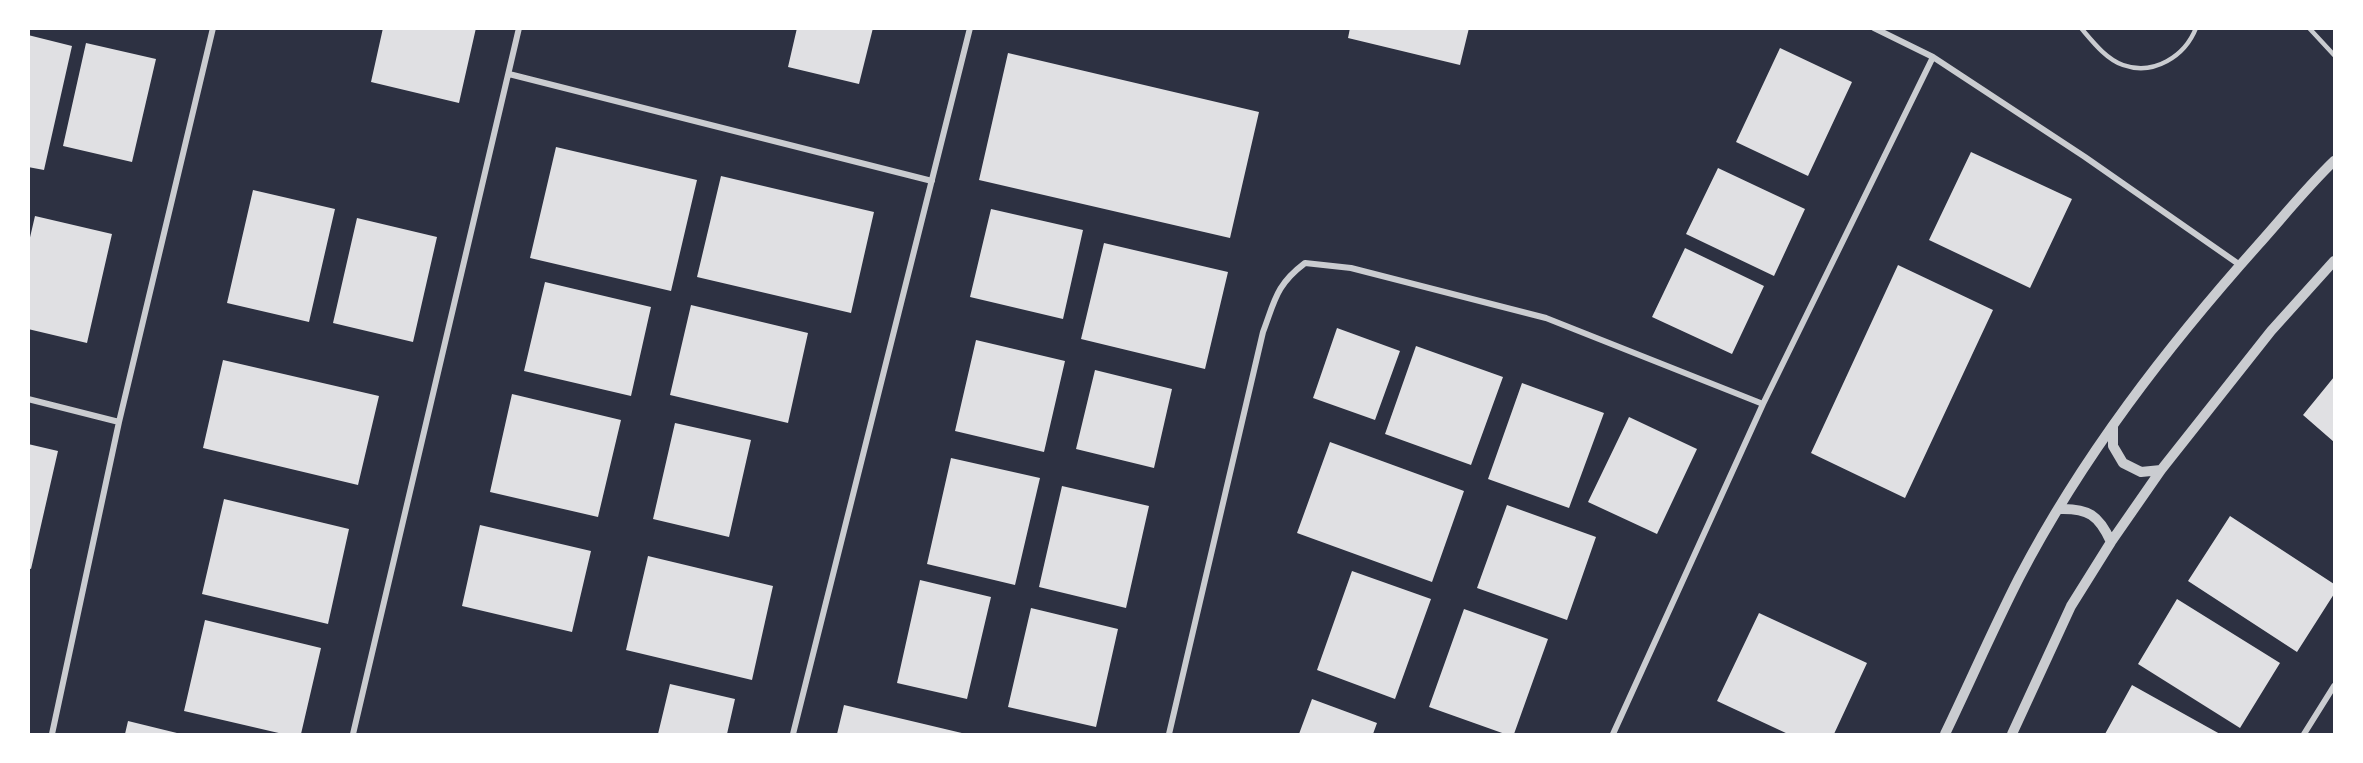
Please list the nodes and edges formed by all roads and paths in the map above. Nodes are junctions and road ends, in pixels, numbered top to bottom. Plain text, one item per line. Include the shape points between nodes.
1 (213, 28) edge
2 (519, 28) edge
3 (970, 28) edge
4 (1874, 28) edge
5 (2081, 28) edge
6 (2196, 28) edge
7 (2309, 28) edge
8 (2334, 55) edge
9 (1933, 57) junction
10 (509, 74) junction
11 (2334, 161) edge
12 (932, 181) junction
13 (2334, 261) edge
14 (2241, 265) junction
15 (28, 399) edge
16 (1763, 404) junction
17 (119, 422) junction
18 (2113, 426) junction
19 (2161, 470) junction
20 (2059, 509) junction
21 (2111, 542) junction
22 (2334, 686) edge
23 (51, 735) edge
24 (353, 735) edge
25 (793, 735) edge
26 (1168, 735) edge
27 (1613, 735) edge
28 (1945, 735) edge
29 (2012, 735) edge
30 (2304, 735) edge

1 - 17 street
2 - 10 street
3 - 12 street
4 - 9 street
5 - 6 lane via 2100,50 2124,66 2150,68 2171,60 2190,43
7 - 8 lane
9 - 14 street
9 - 16 street
10 - 12 street
10 - 24 street
11 - 14 street
12 - 25 street
13 - 19 street via 2271,331
14 - 18 street via 2174,344
15 - 17 street
16 - 26 street via 1546,318 1351,267 1305,263 1279,288 1263,332
16 - 27 street
17 - 23 street
18 - 19 street via 2113,446 2123,463 2141,472
18 - 20 street
19 - 21 street
20 - 21 street via 2076,508 2092,514 2104,526
20 - 28 street via 2019,578
21 - 29 street via 2071,606
22 - 30 street

